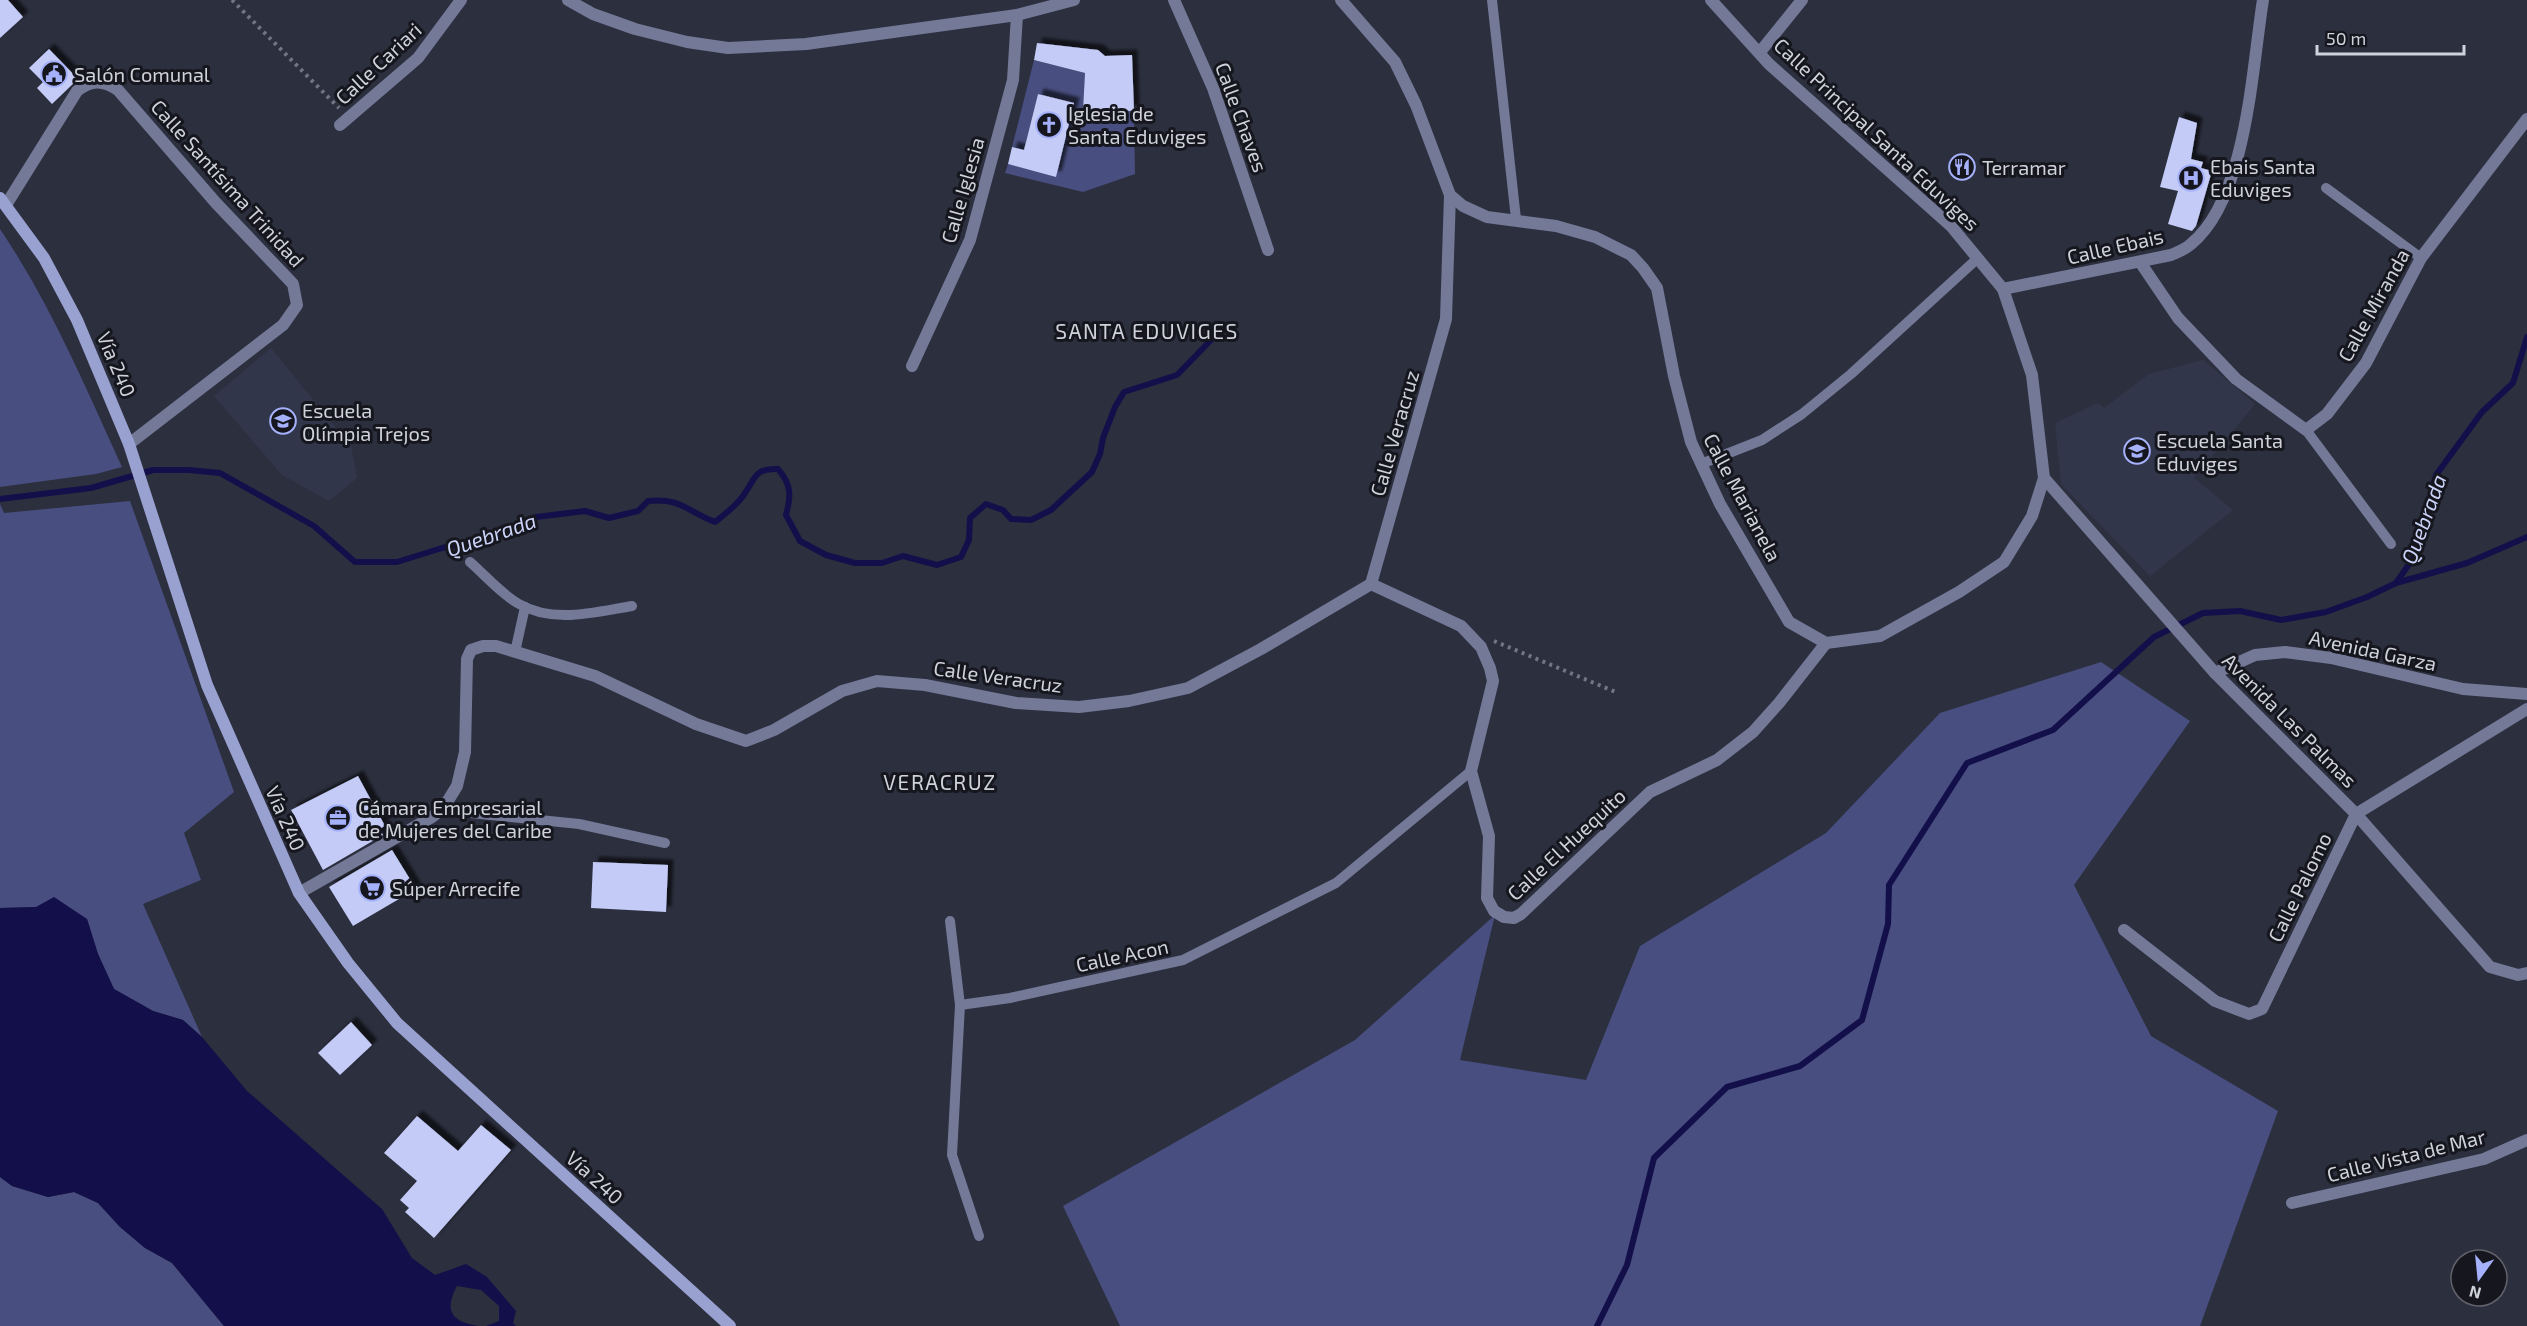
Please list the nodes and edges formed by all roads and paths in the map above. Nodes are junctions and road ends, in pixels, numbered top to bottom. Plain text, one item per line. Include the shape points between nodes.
1 (232, 0) edge
2 (461, 0) edge
3 (568, 0) edge
4 (1074, 0) edge
5 (1174, 0) edge
6 (1341, 0) edge
7 (1492, 0) edge
8 (1711, 0) edge
9 (1802, 0) edge
10 (2263, 0) edge
11 (1046, 4) edge
12 (1017, 15) junction
13 (1760, 52) junction
14 (2527, 119) edge
15 (344, 121) joint
16 (2326, 188) dead end
17 (1450, 195) junction
18 (3, 202) edge
19 (1516, 219) junction
20 (1268, 250) dead end
21 (1978, 258) junction
22 (2421, 258) junction
23 (2140, 262) junction
24 (2003, 289) junction
25 (912, 366) dead end
26 (2306, 430) junction
27 (129, 444) junction
28 (1701, 464) junction
29 (2044, 478) junction
30 (2391, 544) dead end
31 (470, 562) dead end
32 (1371, 584) junction
33 (632, 606) dead end
34 (525, 607) junction
35 (1492, 640) dead end
36 (1826, 643) junction
37 (514, 652) junction
38 (2215, 673) junction
39 (1618, 693) dead end
40 (2527, 694) edge
41 (2527, 709) edge
42 (1471, 771) junction
43 (441, 810) junction
44 (2356, 814) junction
45 (665, 843) dead end
46 (299, 893) junction
47 (950, 921) dead end
48 (2124, 930) dead end
49 (2522, 974) edge
50 (960, 1005) junction
51 (2527, 1140) edge
52 (2292, 1203) dead end
53 (979, 1236) dead end
54 (730, 1326) edge

1 - 15 path
2 - 15 street, Calle Cariari via 418,58
3 - 12 street via 635,29 728,48 806,44
4 - 11 street
5 - 20 street, Calle Chaves via 1213,88
6 - 17 street, Calle Veracruz via 1395,62
7 - 19 lane
8 - 13 street, Calle Principal Santa Eduviges
9 - 13 street
10 - 23 street, Calle Ebais via 2237,161 2223,201 2190,246
11 - 12 street
12 - 25 street, Calle Iglesia via 1013,80 970,240
13 - 21 street, Calle Principal Santa Eduviges via 1951,226
14 - 22 street, Calle Miranda
16 - 22 lane
17 - 19 street, Calle Marianela via 1487,217
17 - 32 street, Calle Veracruz via 1446,319
18 - 27 main road, Vía 240 via 44,258 77,320
18 - 27 street, Calle Santísima Trinidad via 77,91 96,81 107,83 118,90 293,284 297,305 283,325
19 - 28 street, Calle Marianela via 1595,237 1631,255 1643,268 1657,288 1690,442
21 - 24 street, Calle Principal Santa Eduviges
21 - 28 lane via 1802,414 1762,440
22 - 26 street, Calle Miranda via 2366,363 2327,414
23 - 24 street, Calle Ebais
23 - 26 street via 2178,318 2236,379
24 - 29 street, Calle Principal Santa Eduviges via 2032,375
26 - 30 lane
27 - 46 main road, Vía 240 via 207,685
28 - 36 street, Calle Marianela via 1789,622
29 - 36 street via 2032,516 2004,562 1880,636
29 - 38 street, Avenida Las Palmas
31 - 34 lane
32 - 37 street, Calle Veracruz via 1188,688 1079,707 1016,703 925,685 877,681 842,691 774,730 746,741 696,724 595,676
32 - 42 street, Calle El Huequito via 1461,626 1480,647 1493,681
33 - 34 lane via 577,616 543,614
34 - 37 lane
35 - 39 path
36 - 42 street, Calle El Huequito via 1753,732 1717,760 1650,792 1514,918 1494,911 1487,898 1489,836
37 - 43 street, Calle Veracruz via 489,646 471,650 467,659 465,752 457,786
38 - 40 street, Avenida Garza via 2255,655 2285,652 2331,658 2463,689
38 - 44 street, Avenida Las Palmas
41 - 44 street
42 - 50 lane, Calle Acon via 1336,883 1183,960 1010,998
43 - 45 lane via 579,824
43 - 46 street, Calle Veracruz
44 - 48 street, Calle Palomo via 2262,1009 2249,1014 2215,1001
44 - 49 street, Avenida Las Palmas via 2490,967
46 - 54 main road, Vía 240 via 348,963 397,1023
47 - 50 lane
50 - 53 lane via 952,1155
51 - 52 street, Calle Vista de Mar via 2484,1159

